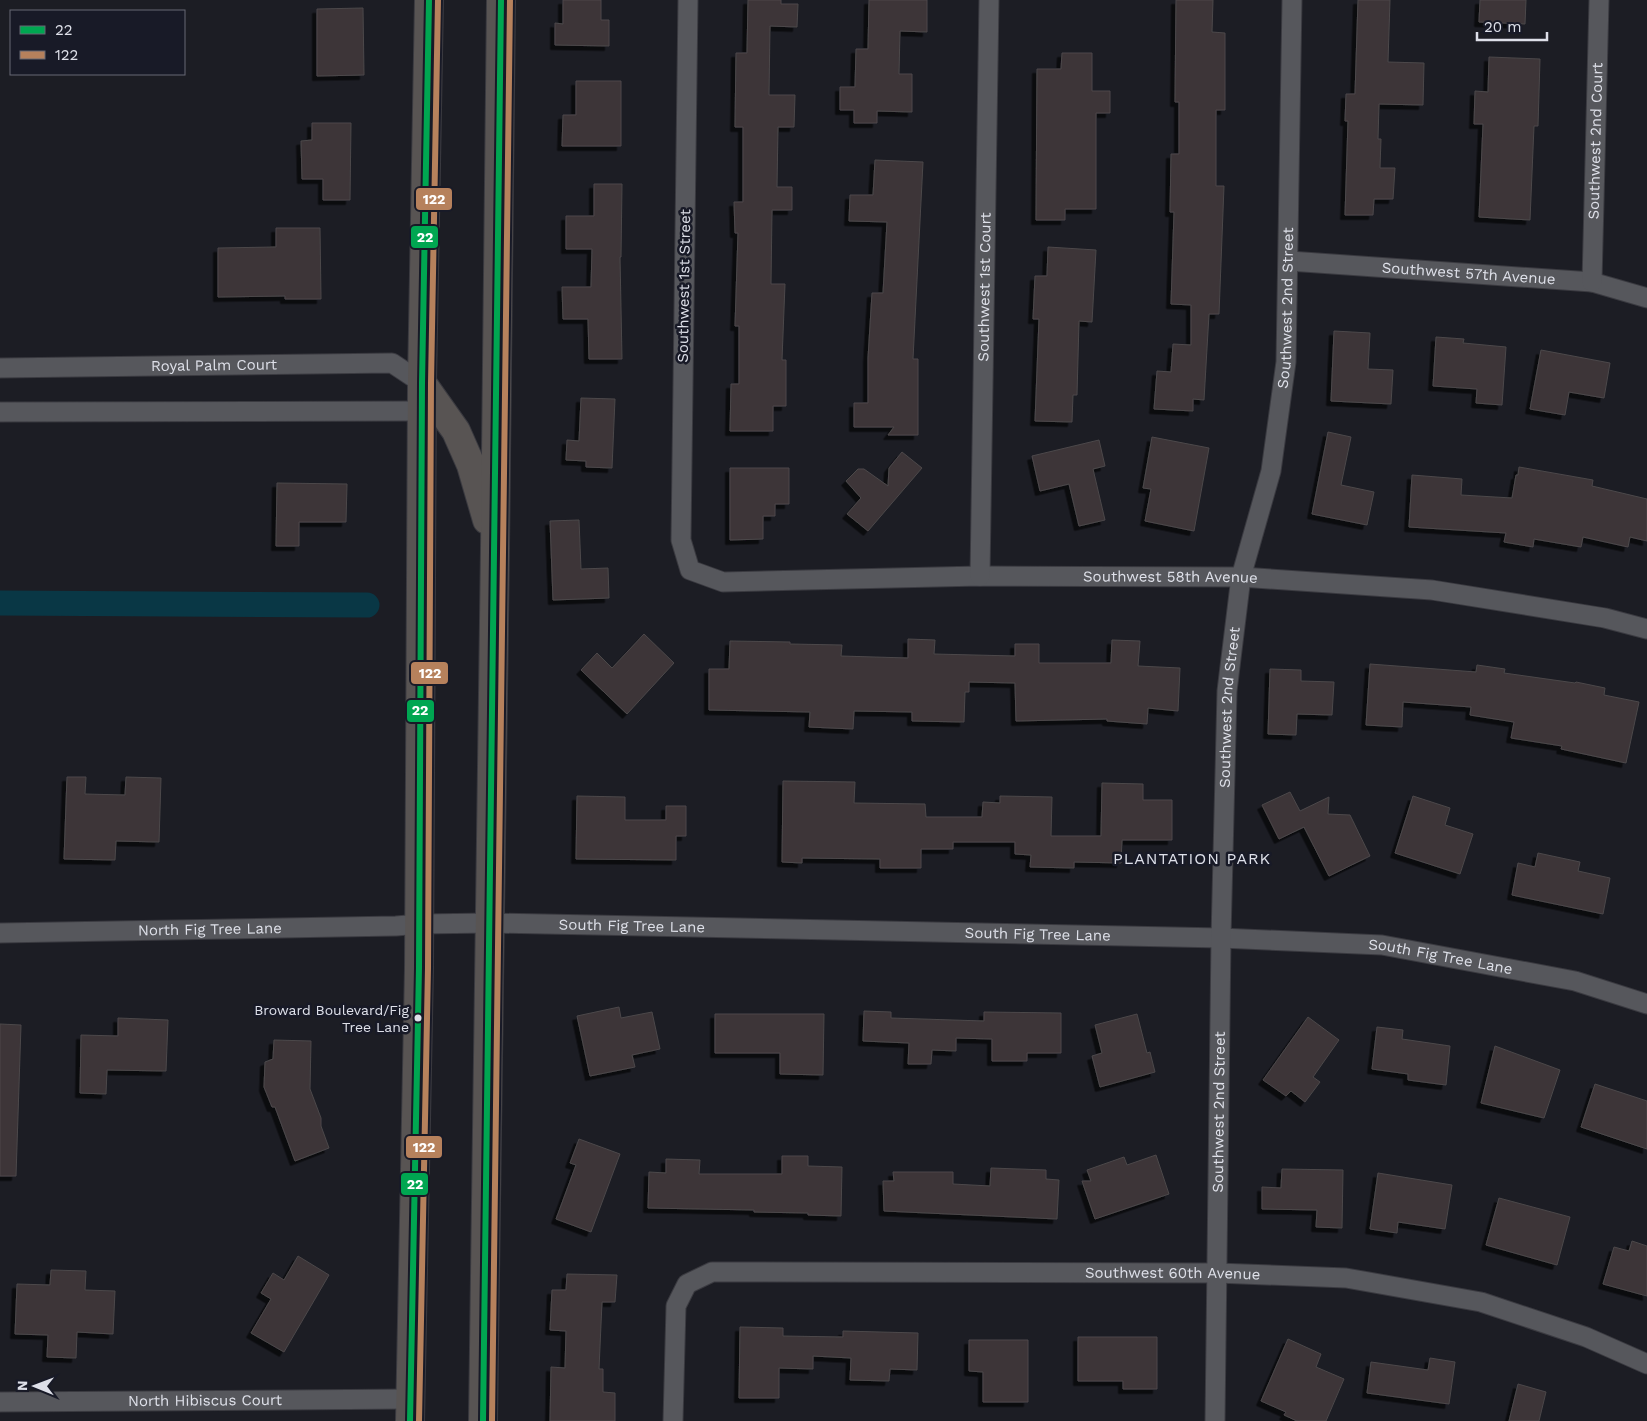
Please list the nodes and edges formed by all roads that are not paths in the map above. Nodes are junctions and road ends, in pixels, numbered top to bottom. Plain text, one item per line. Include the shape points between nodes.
1 (429, 0) edge
2 (501, 0) edge
3 (688, 0) edge
4 (989, 0) edge
5 (1292, 0) edge
6 (1599, 0) edge
7 (1289, 261) junction
8 (1592, 282) junction
9 (1647, 298) edge
10 (0, 368) edge
11 (422, 383) junction
12 (422, 410) junction
13 (0, 412) edge
14 (496, 548) junction
15 (690, 570) joint
16 (980, 576) junction
17 (1241, 577) junction
18 (1647, 629) edge
19 (420, 924) junction
20 (490, 924) junction
21 (0, 933) edge
22 (1221, 938) junction
23 (1647, 1004) edge
24 (1217, 1273) junction
25 (1647, 1364) edge
26 (0, 1402) edge
27 (410, 1410) edge
28 (483, 1421) edge
29 (673, 1421) edge
30 (1215, 1421) edge

1 - 11 main road
2 - 14 main road
3 - 15 street, Southwest 1st Street via 681,540
4 - 16 street, Southwest 1st Court
5 - 7 street, Southwest 2nd Street
6 - 8 street, Southwest 2nd Court
7 - 8 street, Southwest 57th Avenue
7 - 17 street, Southwest 2nd Street via 1286,362 1271,470
8 - 9 street, Southwest 57th Avenue
10 - 11 street, Royal Palm Court via 392,363
11 - 12 main road
11 - 14 main road via 456,431 468,457
12 - 13 street
12 - 19 main road
14 - 20 main road
15 - 16 street, Southwest 58th Avenue via 723,582
16 - 17 street, Southwest 58th Avenue
17 - 18 street, Southwest 58th Avenue via 1432,590 1605,618
17 - 22 street, Southwest 2nd Street via 1227,691
19 - 20 street, South Fig Tree Lane
19 - 21 street, North Fig Tree Lane
19 - 27 main road
20 - 22 street, South Fig Tree Lane
20 - 28 main road
22 - 23 street, South Fig Tree Lane via 1382,945 1576,981
22 - 24 street, Southwest 2nd Street
24 - 25 street, Southwest 60th Avenue via 1346,1278 1481,1302 1586,1337
24 - 29 street, Southwest 60th Avenue via 712,1272 687,1284 676,1306
24 - 30 street, Southwest 2nd Street
26 - 27 street, North Hibiscus Court

